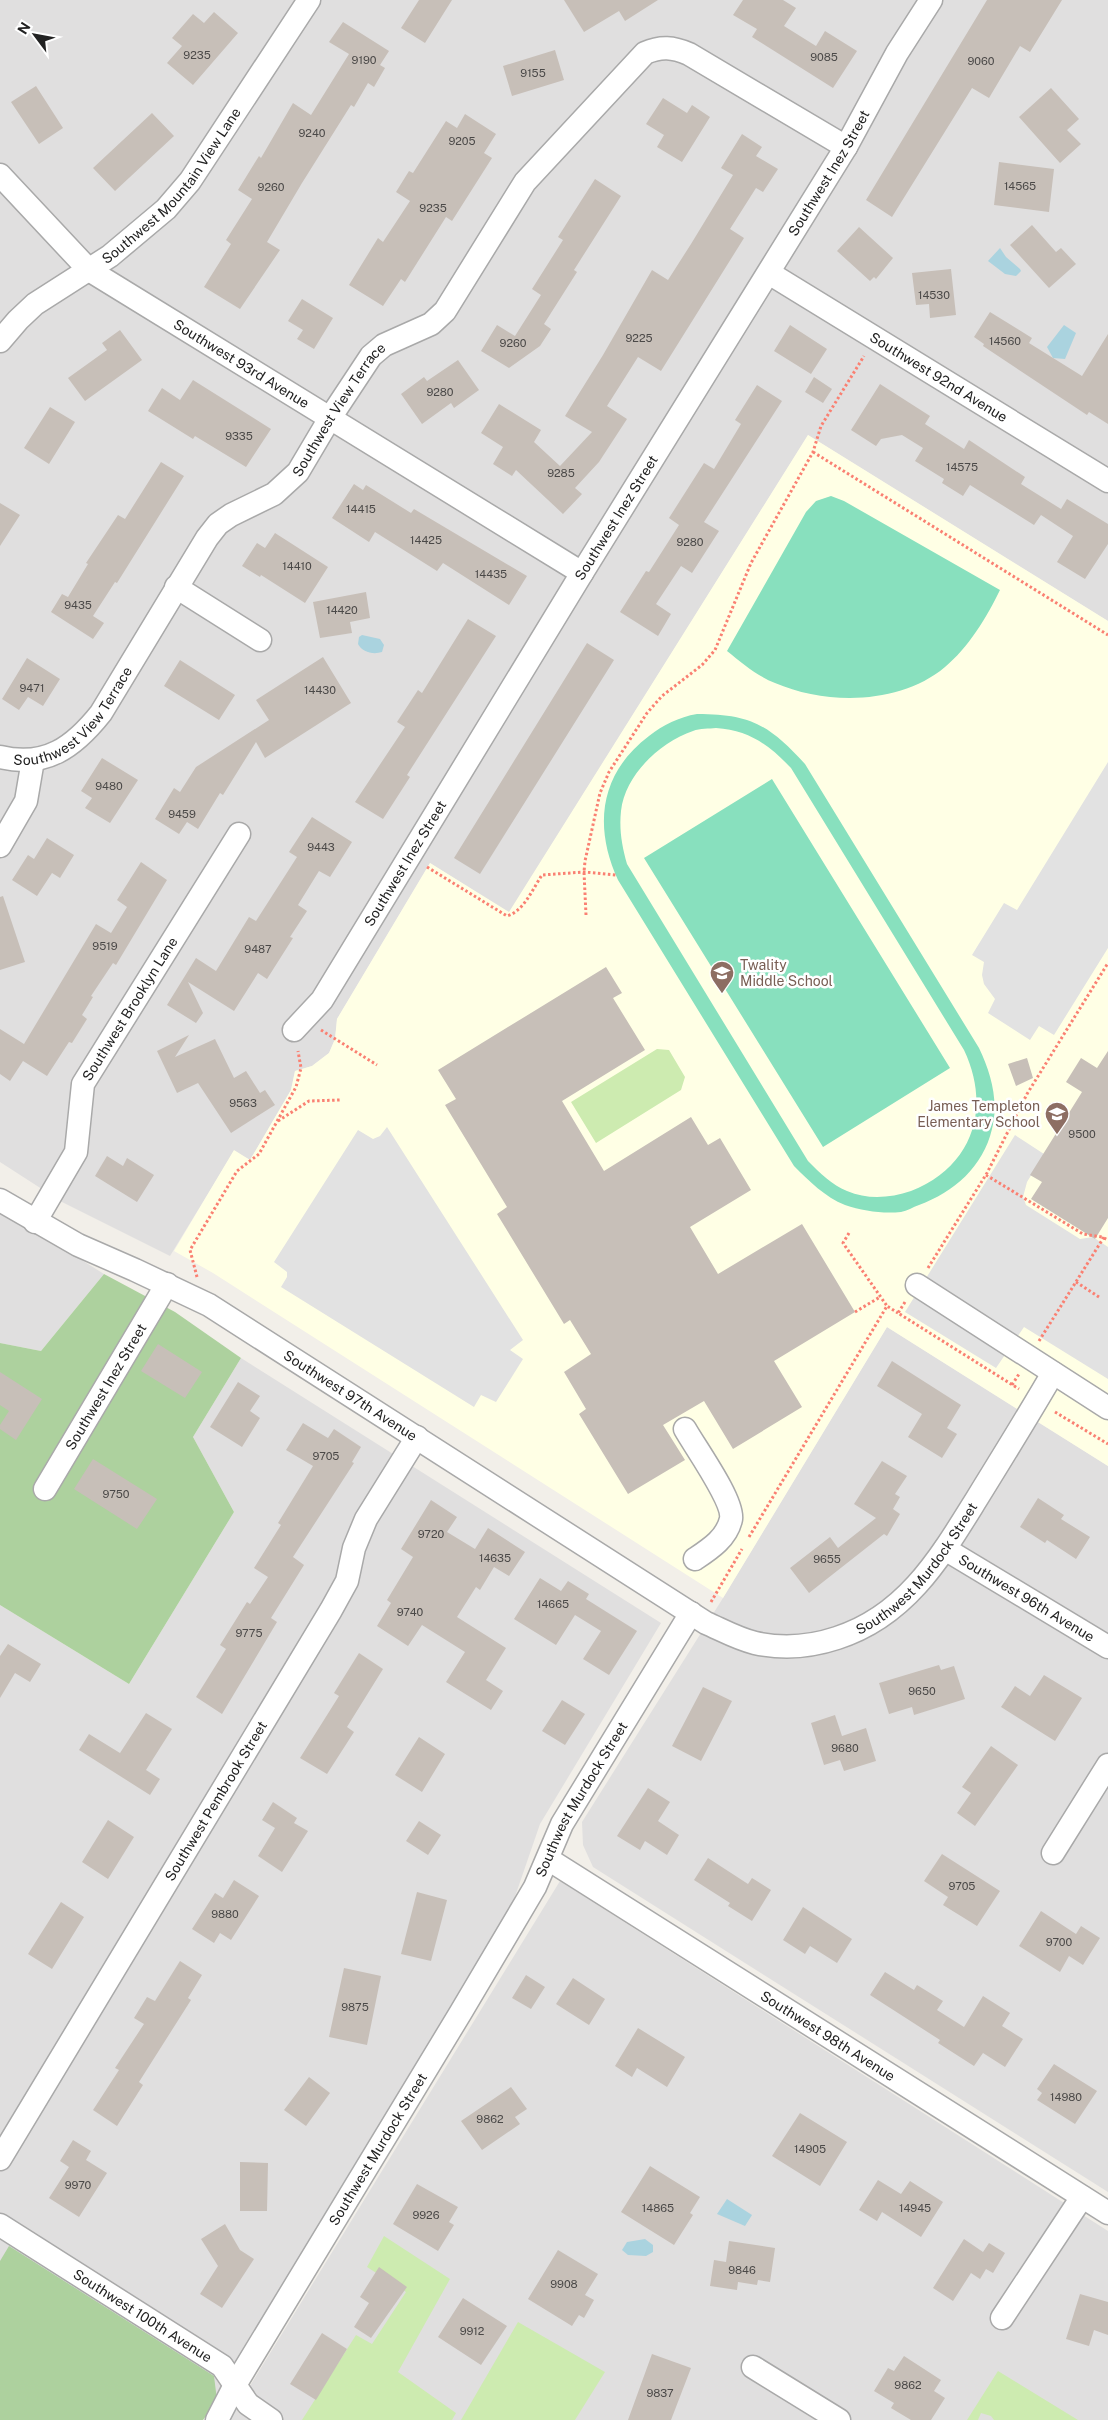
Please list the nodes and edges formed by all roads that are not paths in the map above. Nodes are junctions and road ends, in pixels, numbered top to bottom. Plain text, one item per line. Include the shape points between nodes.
1 (309, 0) edge
2 (931, 0) edge
3 (846, 147) junction
4 (0, 175) edge
5 (89, 270) junction
6 (769, 273) junction
7 (0, 341) edge
8 (330, 418) junction
9 (1108, 481) edge
10 (582, 573) junction
11 (176, 587) junction
12 (260, 640) dead end
13 (0, 757) edge
14 (33, 760) junction
15 (239, 834) dead end
16 (0, 846) edge
17 (294, 1030) road end
18 (0, 1200) edge
19 (35, 1222) junction
20 (167, 1284) junction
21 (917, 1285) road end
22 (1053, 1374) junction
23 (1108, 1408) edge
24 (684, 1429) dead end
25 (417, 1437) junction
26 (45, 1489) dead end
27 (946, 1549) junction
28 (695, 1559) dead end
29 (695, 1616) junction
30 (1108, 1647) edge
31 (1108, 1765) edge
32 (1053, 1853) dead end
33 (548, 1858) junction
34 (0, 2159) edge
35 (1082, 2196) junction
36 (1108, 2213) edge
37 (0, 2225) edge
38 (1002, 2318) dead end
39 (753, 2367) dead end
40 (235, 2385) junction
41 (217, 2420) edge
42 (271, 2420) edge
43 (839, 2420) edge

1 - 5 street, Southwest Mountain View Lane via 190,181 166,209
2 - 3 street, Southwest Inez Street
3 - 6 street, Southwest Inez Street
3 - 8 street, Southwest View Terrace via 679,50 657,47 644,53 525,182 445,311 431,324 384,345 371,356
4 - 5 street, Southwest 93rd Avenue
5 - 7 street, Southwest Mountain View Lane via 35,304
5 - 8 street, Southwest 93rd Avenue
6 - 9 street, Southwest 92nd Avenue
6 - 10 street, Southwest Inez Street
8 - 10 street, Southwest 93rd Avenue
8 - 11 street, Southwest View Terrace via 298,472 274,494 218,524
10 - 17 street, Southwest Inez Street via 322,1000
11 - 12 street
11 - 14 street, Southwest View Terrace via 101,713 84,735 50,755
13 - 14 street, Southwest View Terrace
14 - 16 street via 26,801
15 - 19 street, Southwest Brooklyn Lane via 83,1084 76,1152
18 - 19 street, Southwest 97th Avenue
19 - 20 street, Southwest 97th Avenue via 78,1245
20 - 25 street, Southwest 97th Avenue via 221,1312
20 - 26 street, Southwest Inez Street
21 - 22 street
22 - 23 street
22 - 27 street, Southwest Murdock Street via 1043,1410
24 - 28 street via 729,1503 731,1518 719,1541
25 - 29 street, Southwest 97th Avenue
25 - 34 street, Southwest Pembrook Street via 366,1518 354,1548 347,1581 332,1610
27 - 29 street, Southwest Murdock Street via 895,1607 852,1633 819,1643 778,1647 753,1642
27 - 30 street, Southwest 96th Avenue
29 - 33 street, Southwest Murdock Street via 562,1824
31 - 32 street
33 - 35 street, Southwest 98th Avenue
33 - 40 street, Southwest Murdock Street via 461,2012
35 - 36 street, Southwest 98th Avenue
35 - 38 street
37 - 40 street, Southwest 100th Avenue via 222,2366
39 - 43 street
40 - 41 street, Southwest Murdock Street
40 - 42 street, Southwest 100th Avenue via 248,2404

